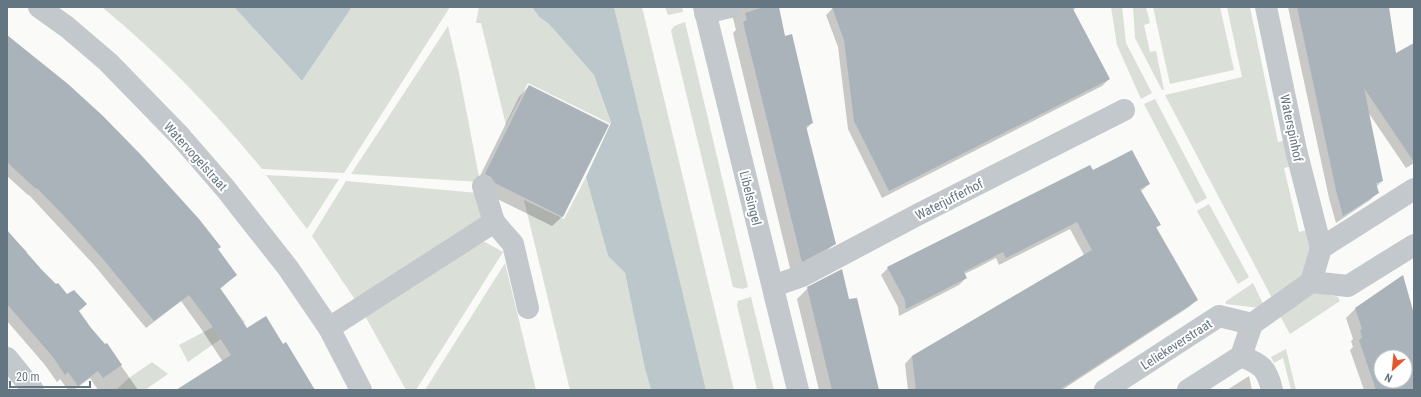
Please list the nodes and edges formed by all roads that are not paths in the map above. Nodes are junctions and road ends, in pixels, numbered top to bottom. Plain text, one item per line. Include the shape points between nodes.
1 (39, 7) edge
2 (730, 7) edge
3 (1266, 7) edge
4 (704, 10) edge
5 (1124, 110) dead end
6 (482, 186) dead end
7 (1414, 189) edge
8 (494, 222) junction
9 (1414, 245) edge
10 (1321, 248) junction
11 (1311, 282) junction
12 (773, 286) junction
13 (528, 308) dead end
14 (1252, 324) junction
15 (330, 328) junction
16 (1241, 356) junction
17 (7, 358) edge
18 (33, 390) edge
19 (361, 390) edge
20 (798, 390) edge
21 (1105, 390) edge
22 (1188, 390) edge
23 (1272, 390) edge

1 - 15 street, Watervogelstraat via 108,62 179,135 264,237
2 - 4 street
3 - 10 street, Waterspinhof via 1296,150
4 - 12 street, Libelsingel
5 - 12 street, Waterjufferhof via 802,276
6 - 8 street
7 - 10 street
8 - 13 street via 513,244
8 - 15 street
9 - 11 street via 1348,286
10 - 11 street
11 - 14 street
12 - 20 street, Libelsingel
14 - 16 street
14 - 21 street, Leliekeverstraat via 1219,316
15 - 19 street, Watervogelstraat
16 - 22 street
16 - 23 street via 1256,362 1263,369
17 - 18 street

